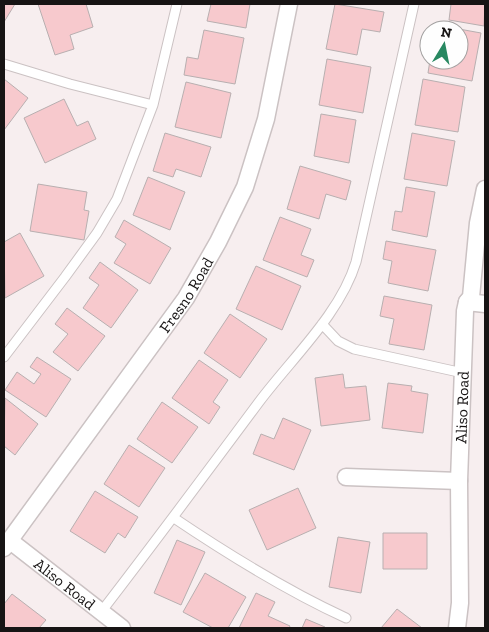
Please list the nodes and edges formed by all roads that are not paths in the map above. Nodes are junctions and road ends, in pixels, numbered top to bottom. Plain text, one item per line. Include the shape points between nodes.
1 (177, 4) edge
2 (289, 4) edge
3 (414, 4) edge
4 (4, 64) edge
5 (153, 105) junction
6 (485, 189) edge
7 (467, 302) junction
8 (485, 304) edge
9 (322, 324) junction
10 (4, 356) edge
11 (463, 373) junction
12 (346, 477) dead end
13 (459, 481) junction
14 (174, 518) junction
15 (6, 544) edge
16 (101, 612) junction
17 (346, 618) dead end
18 (122, 628) edge
19 (457, 628) edge

1 - 5 lane
2 - 15 street, Fresno Road via 266,119 245,187 218,242 186,298
3 - 9 lane via 356,262 348,285
4 - 5 lane
5 - 10 lane via 109,214
6 - 7 street, Aliso Road via 478,223 471,297
7 - 8 street
7 - 11 street, Aliso Road
9 - 11 lane via 338,341 354,349
9 - 14 lane via 270,388
11 - 13 street, Aliso Road
12 - 13 street
13 - 19 street, Aliso Road via 460,603
14 - 16 lane
14 - 17 lane via 254,569
15 - 16 street, Aliso Road
16 - 18 street, Aliso Road

